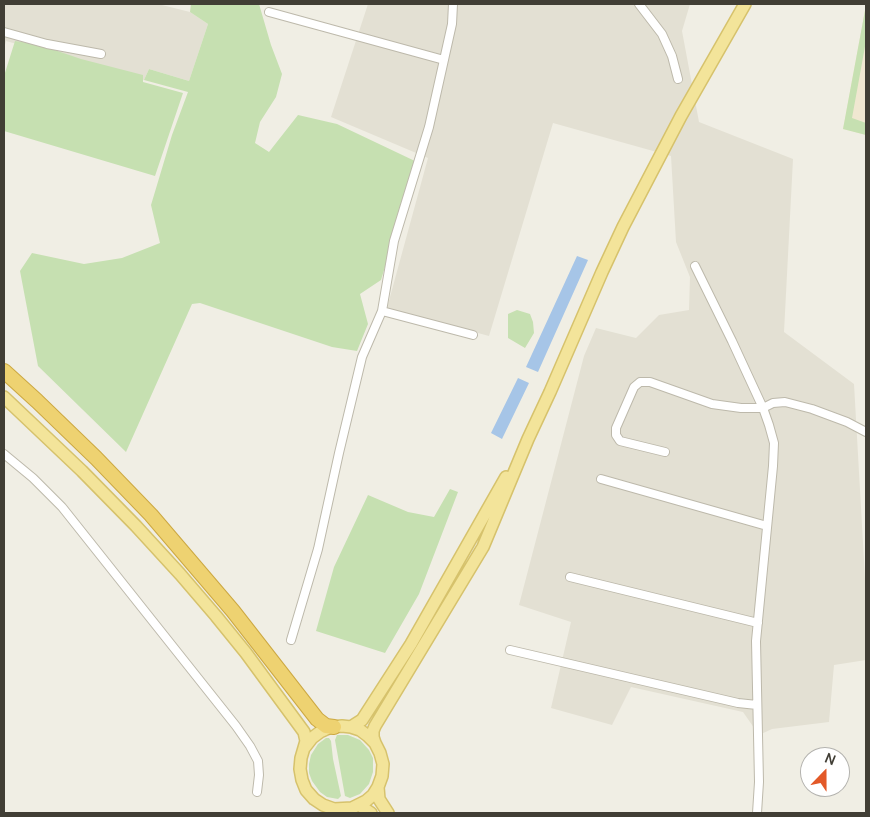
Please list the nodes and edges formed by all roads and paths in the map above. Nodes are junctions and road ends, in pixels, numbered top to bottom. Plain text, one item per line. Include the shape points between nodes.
1 (453, 4) edge
2 (639, 4) edge
3 (745, 4) edge
4 (269, 12) dead end
5 (4, 32) edge
6 (101, 54) dead end
7 (444, 60) junction
8 (678, 80) dead end
9 (695, 266) dead end
10 (382, 311) junction
11 (474, 335) dead end
12 (4, 371) edge
13 (4, 397) edge
14 (763, 408) junction
15 (866, 432) edge
16 (528, 439) junction
17 (665, 452) dead end
18 (4, 454) edge
19 (601, 479) dead end
20 (767, 526) junction
21 (570, 577) dead end
22 (758, 623) junction
23 (291, 640) dead end
24 (510, 650) dead end
25 (757, 704) junction
26 (334, 727) junction
27 (351, 727) junction
28 (375, 743) junction
29 (305, 747) junction
30 (378, 787) junction
31 (257, 792) dead end
32 (359, 805) junction
33 (371, 813) edge
34 (388, 813) edge
35 (757, 813) edge

1 - 7 street
2 - 8 street via 662,34
3 - 16 main road via 623,227
4 - 7 street
5 - 6 street
7 - 10 street via 429,127 394,240
9 - 14 street
10 - 11 street
10 - 23 street via 362,357 318,549
12 - 26 highway via 151,515 234,611 317,719 326,726
13 - 29 main road via 109,498 198,595 301,726 306,736
14 - 15 street via 785,402 812,409
14 - 17 street via 712,404 650,382 640,382 634,387 616,435 620,440
14 - 20 street via 774,444
16 - 27 main road via 410,644 362,720
16 - 28 main road via 483,548 378,720 373,732
18 - 31 street via 62,507 236,726 258,761
19 - 20 street
20 - 22 street
21 - 22 street
22 - 25 street
24 - 25 street via 738,703
25 - 35 street
26 - 27 main road
26 - 29 main road via 320,732
27 - 28 main road
28 - 30 main road via 383,764
29 - 32 main road via 300,775 314,799 334,809
30 - 32 main road
30 - 34 main road via 379,799
32 - 33 main road

